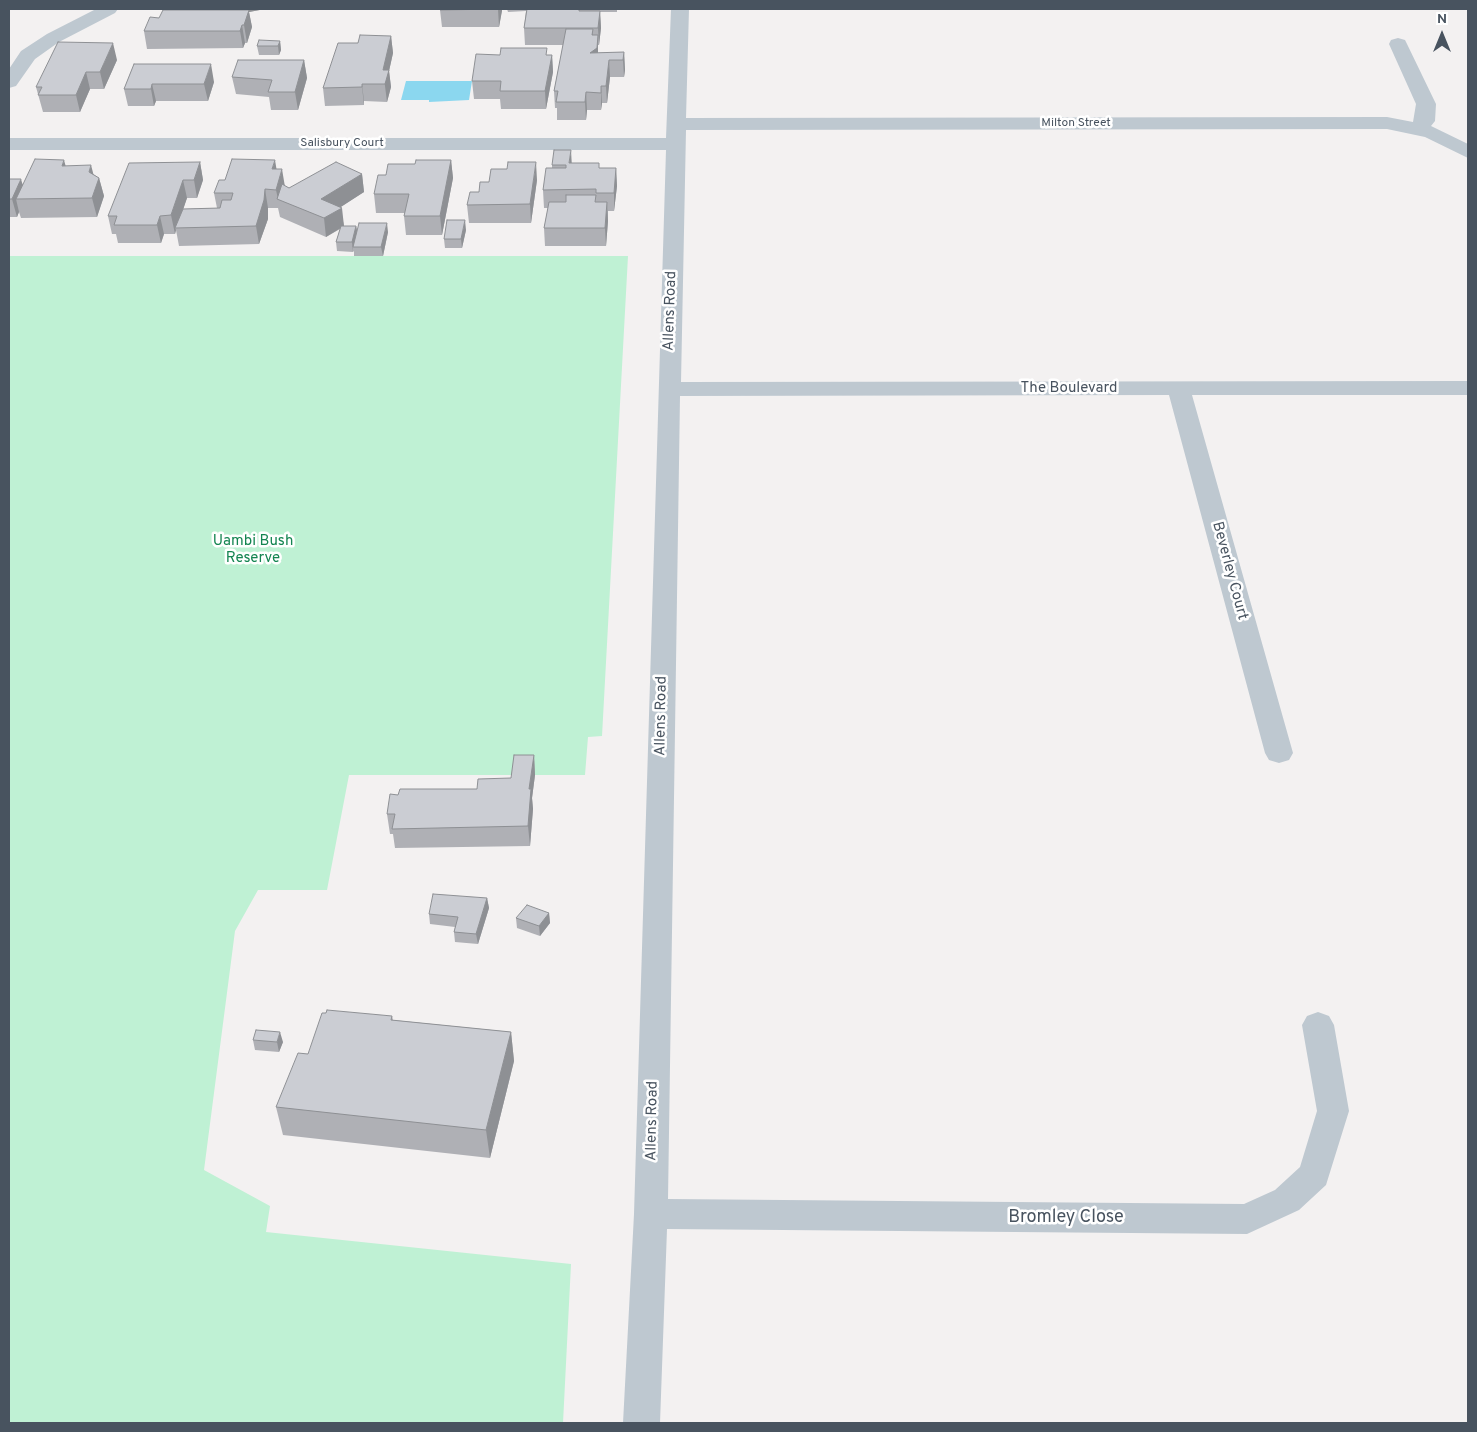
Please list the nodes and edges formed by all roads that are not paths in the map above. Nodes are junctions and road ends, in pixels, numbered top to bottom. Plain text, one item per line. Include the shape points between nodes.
1 (109, 9) edge
2 (680, 9) edge
3 (1398, 44) dead end
4 (9, 82) edge
5 (1419, 128) junction
6 (676, 134) junction
7 (9, 144) edge
8 (1468, 152) edge
9 (1468, 388) edge
10 (669, 389) junction
11 (1179, 389) junction
12 (1280, 753) dead end
13 (1318, 1026) dead end
14 (650, 1214) junction
15 (641, 1423) edge

1 - 4 street via 28,55
2 - 6 street, Allens Road
3 - 5 street via 1426,104 1425,121
5 - 6 street, Milton Street via 1387,123
5 - 8 street, Milton Street
6 - 7 street, Salisbury Court
6 - 10 street, Allens Road
9 - 11 street, The Boulevard
10 - 11 street, The Boulevard
10 - 14 street, Allens Road
11 - 12 street, Beverley Court
13 - 14 street, Bromley Close via 1334,1111 1314,1175 1287,1200 1247,1219
14 - 15 street, Allens Road

